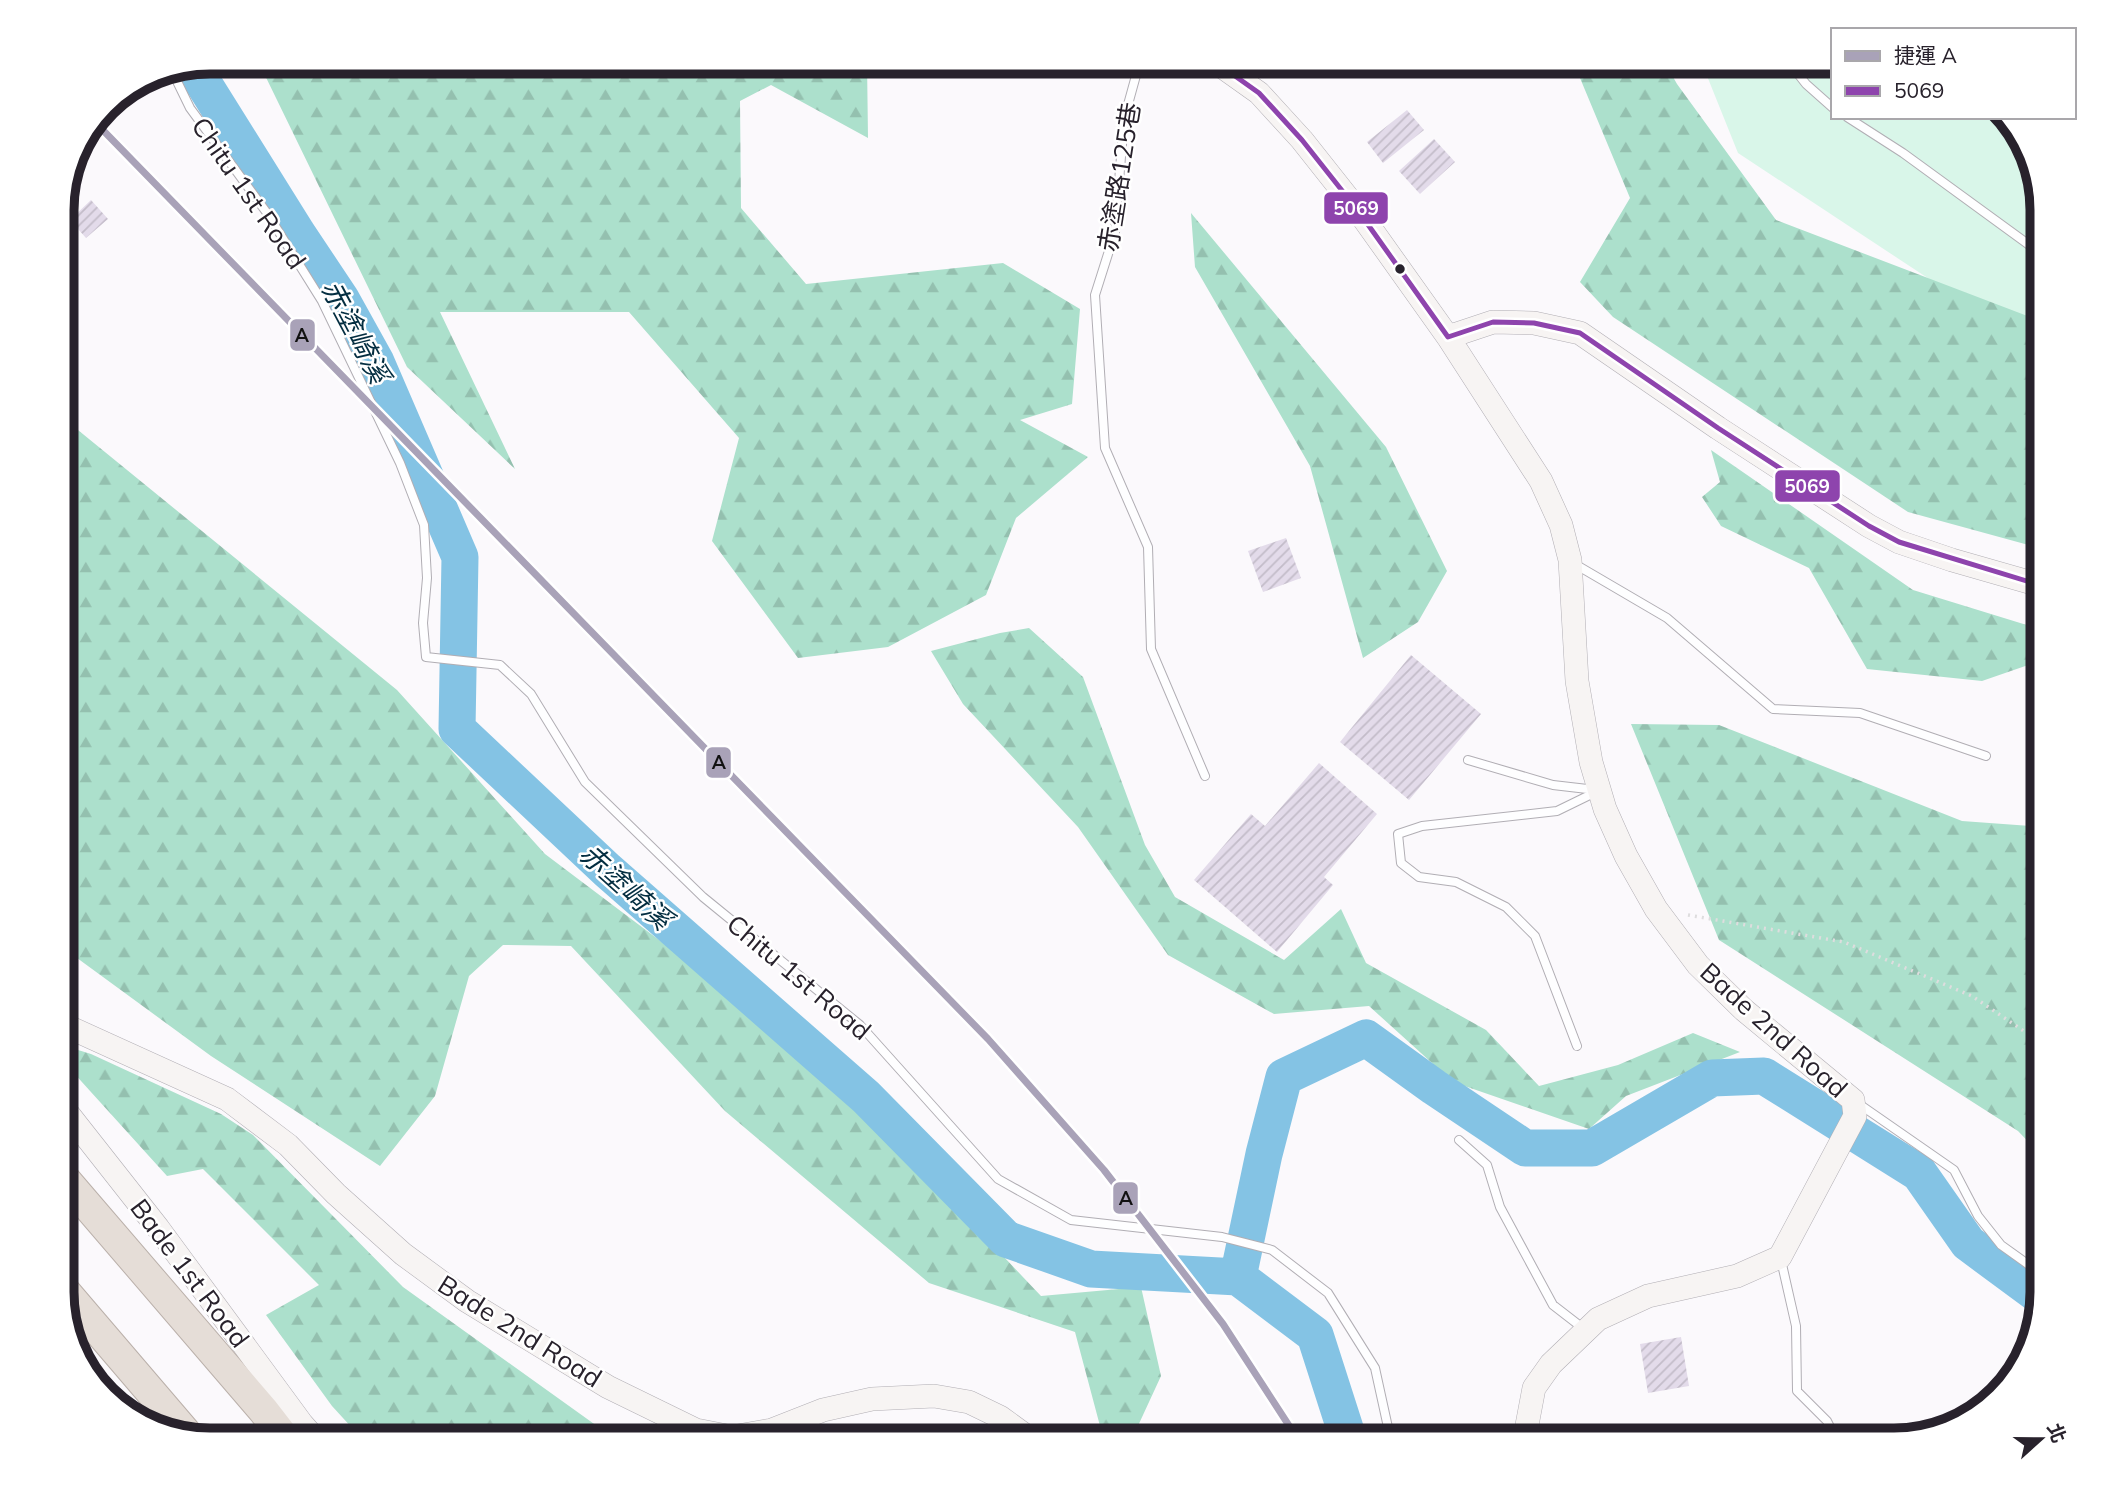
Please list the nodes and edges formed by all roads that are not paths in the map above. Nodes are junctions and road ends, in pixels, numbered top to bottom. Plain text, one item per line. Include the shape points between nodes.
1 (1136, 74) edge
2 (1232, 74) edge
3 (1798, 74) edge
4 (175, 78) edge
5 (1831, 106) edge
6 (1850, 119) edge
7 (2030, 246) edge
8 (1448, 337) junction
9 (1570, 561) junction
10 (2030, 582) edge
11 (1986, 756) dead end
12 (1468, 760) dead end
13 (1205, 776) dead end
14 (1599, 790) junction
15 (74, 1029) edge
16 (1577, 1046) dead end
17 (1854, 1108) junction
18 (74, 1121) edge
19 (1459, 1140) dead end
20 (74, 1190) edge
21 (1780, 1257) junction
22 (2030, 1266) edge
23 (74, 1302) edge
24 (1586, 1330) junction
25 (179, 1425) edge
26 (277, 1428) edge
27 (306, 1428) edge
28 (692, 1428) edge
29 (777, 1428) edge
30 (1017, 1428) edge
31 (1388, 1428) edge
32 (1526, 1428) edge
33 (1830, 1428) edge

1 - 13 lane, 赤塗路125巷 via 1124,119 1115,232 1095,295 1105,448 1148,547 1151,649
2 - 8 street, Bade 2nd Road via 1259,93 1302,140
3 - 5 lane
4 - 31 lane, Chitu 1st Road via 190,108 267,213 323,301 400,463 424,525 426,657 499,665 531,694 585,782 703,897 860,1025 998,1179 1071,1220 1222,1237 1272,1250 1328,1293 1375,1368
6 - 7 lane
8 - 9 street, Bade 2nd Road via 1541,481 1561,525
8 - 10 street via 1493,322 1534,323 1580,333 1869,526 1952,561
9 - 11 lane via 1667,618 1773,709 1860,713
9 - 14 street, Bade 2nd Road via 1577,681
12 - 14 lane via 1553,785
14 - 16 lane via 1557,811 1422,826 1398,834 1401,863 1419,877 1456,882 1506,908 1535,936
14 - 17 street, Bade 2nd Road via 1626,856 1656,909 1698,965
15 - 28 street, Bade 2nd Road via 227,1099 288,1145 403,1254 467,1301 608,1387
17 - 21 street, Bade 2nd Road via 1832,1163
17 - 22 lane via 1954,1170 1978,1216 2001,1245
18 - 27 street, Bade 1st Road
19 - 24 lane via 1487,1165 1500,1207 1553,1305
20 - 26 highway
21 - 24 street via 1737,1276 1648,1296 1598,1319
21 - 33 lane via 1796,1326 1797,1391
23 - 25 highway
24 - 32 street via 1534,1388
29 - 30 street, Bade 2nd Road via 823,1410 872,1399 934,1396 969,1402

